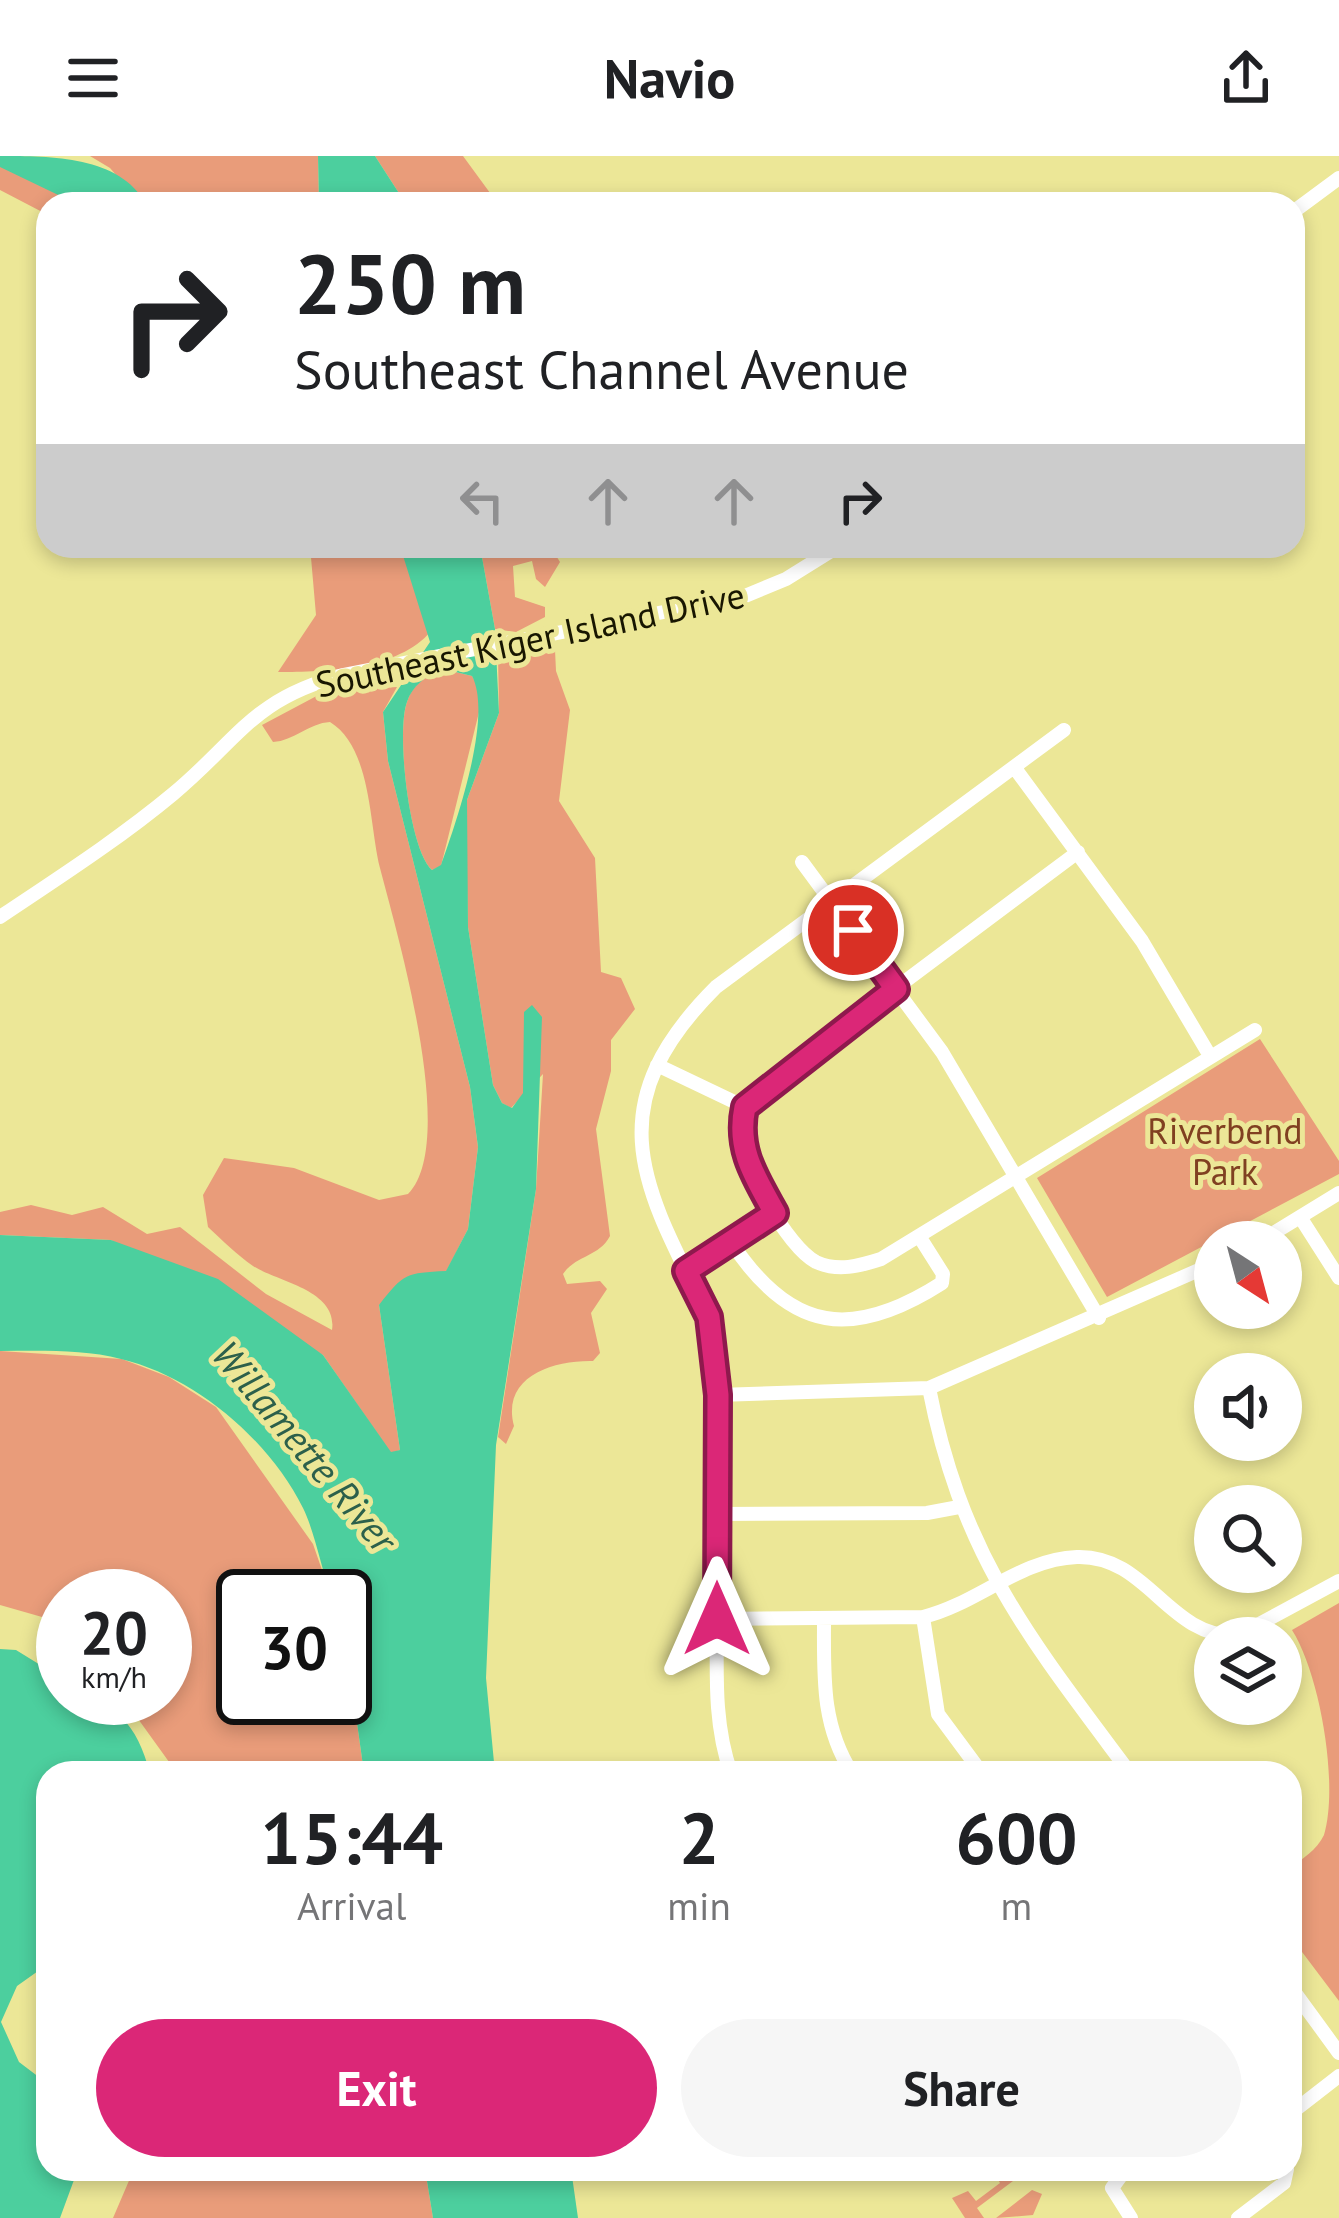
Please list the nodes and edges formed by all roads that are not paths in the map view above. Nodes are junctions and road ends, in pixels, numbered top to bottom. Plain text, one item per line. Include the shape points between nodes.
1 (1339, 178) edge
2 (1305, 203) edge
3 (819, 558) edge
4 (1064, 730) dead end
5 (1014, 767) junction
6 (1078, 852) junction
7 (802, 862) dead end
8 (831, 901) junction
9 (0, 917) edge
10 (896, 989) junction
11 (1255, 1030) dead end
12 (1210, 1056) junction
13 (658, 1065) junction
14 (745, 1107) junction
15 (1017, 1176) junction
16 (1339, 1193) edge
17 (775, 1213) junction
18 (1302, 1220) joint
19 (920, 1235) junction
20 (731, 1242) junction
21 (686, 1271) junction
22 (1194, 1273) edge
23 (1339, 1278) edge
24 (1099, 1318) junction
25 (929, 1388) junction
26 (718, 1395) junction
27 (959, 1507) junction
28 (717, 1514) junction
29 (1339, 1581) edge
30 (996, 1586) junction
31 (923, 1617) junction
32 (717, 1619) junction
33 (824, 1619) junction
34 (729, 1761) edge
35 (845, 1761) edge
36 (968, 1761) edge
37 (1121, 1761) edge
38 (1302, 2002) edge
39 (1339, 2053) edge
40 (1339, 2076) edge
41 (1302, 2105) edge
42 (1116, 2181) edge
43 (1285, 2181) edge
44 (1131, 2218) edge
45 (1238, 2218) edge

1 - 2 street
3 - 9 street, Southeast Kiger Island Drive via 745,596 343,675 267,704 172,795
4 - 5 street
5 - 6 street
5 - 8 street
6 - 10 street
6 - 12 street
7 - 8 street
8 - 10 street
8 - 13 street via 716,987
10 - 14 street
10 - 15 street
11 - 12 street
12 - 15 street
13 - 14 street
13 - 21 street via 642,1130 646,1187
14 - 17 street via 745,1158
15 - 19 street
15 - 24 street
16 - 18 street
17 - 19 street via 802,1251 838,1267 881,1259
17 - 20 street
18 - 23 street
19 - 20 street via 942,1282 905,1306 840,1322 776,1296
20 - 21 street
21 - 26 street via 709,1317
22 - 24 street
24 - 25 street
25 - 26 street
25 - 27 street
26 - 28 street
27 - 28 street
27 - 30 street
28 - 32 street
29 - 30 street via 1243,1636 1188,1624 1139,1576 1099,1558 1051,1561
30 - 31 street
30 - 37 street
31 - 33 street
31 - 36 street via 938,1714
32 - 33 street
32 - 34 street via 717,1702
33 - 35 street via 825,1704
38 - 39 street
40 - 41 street
42 - 44 street via 1114,2194
43 - 45 street

